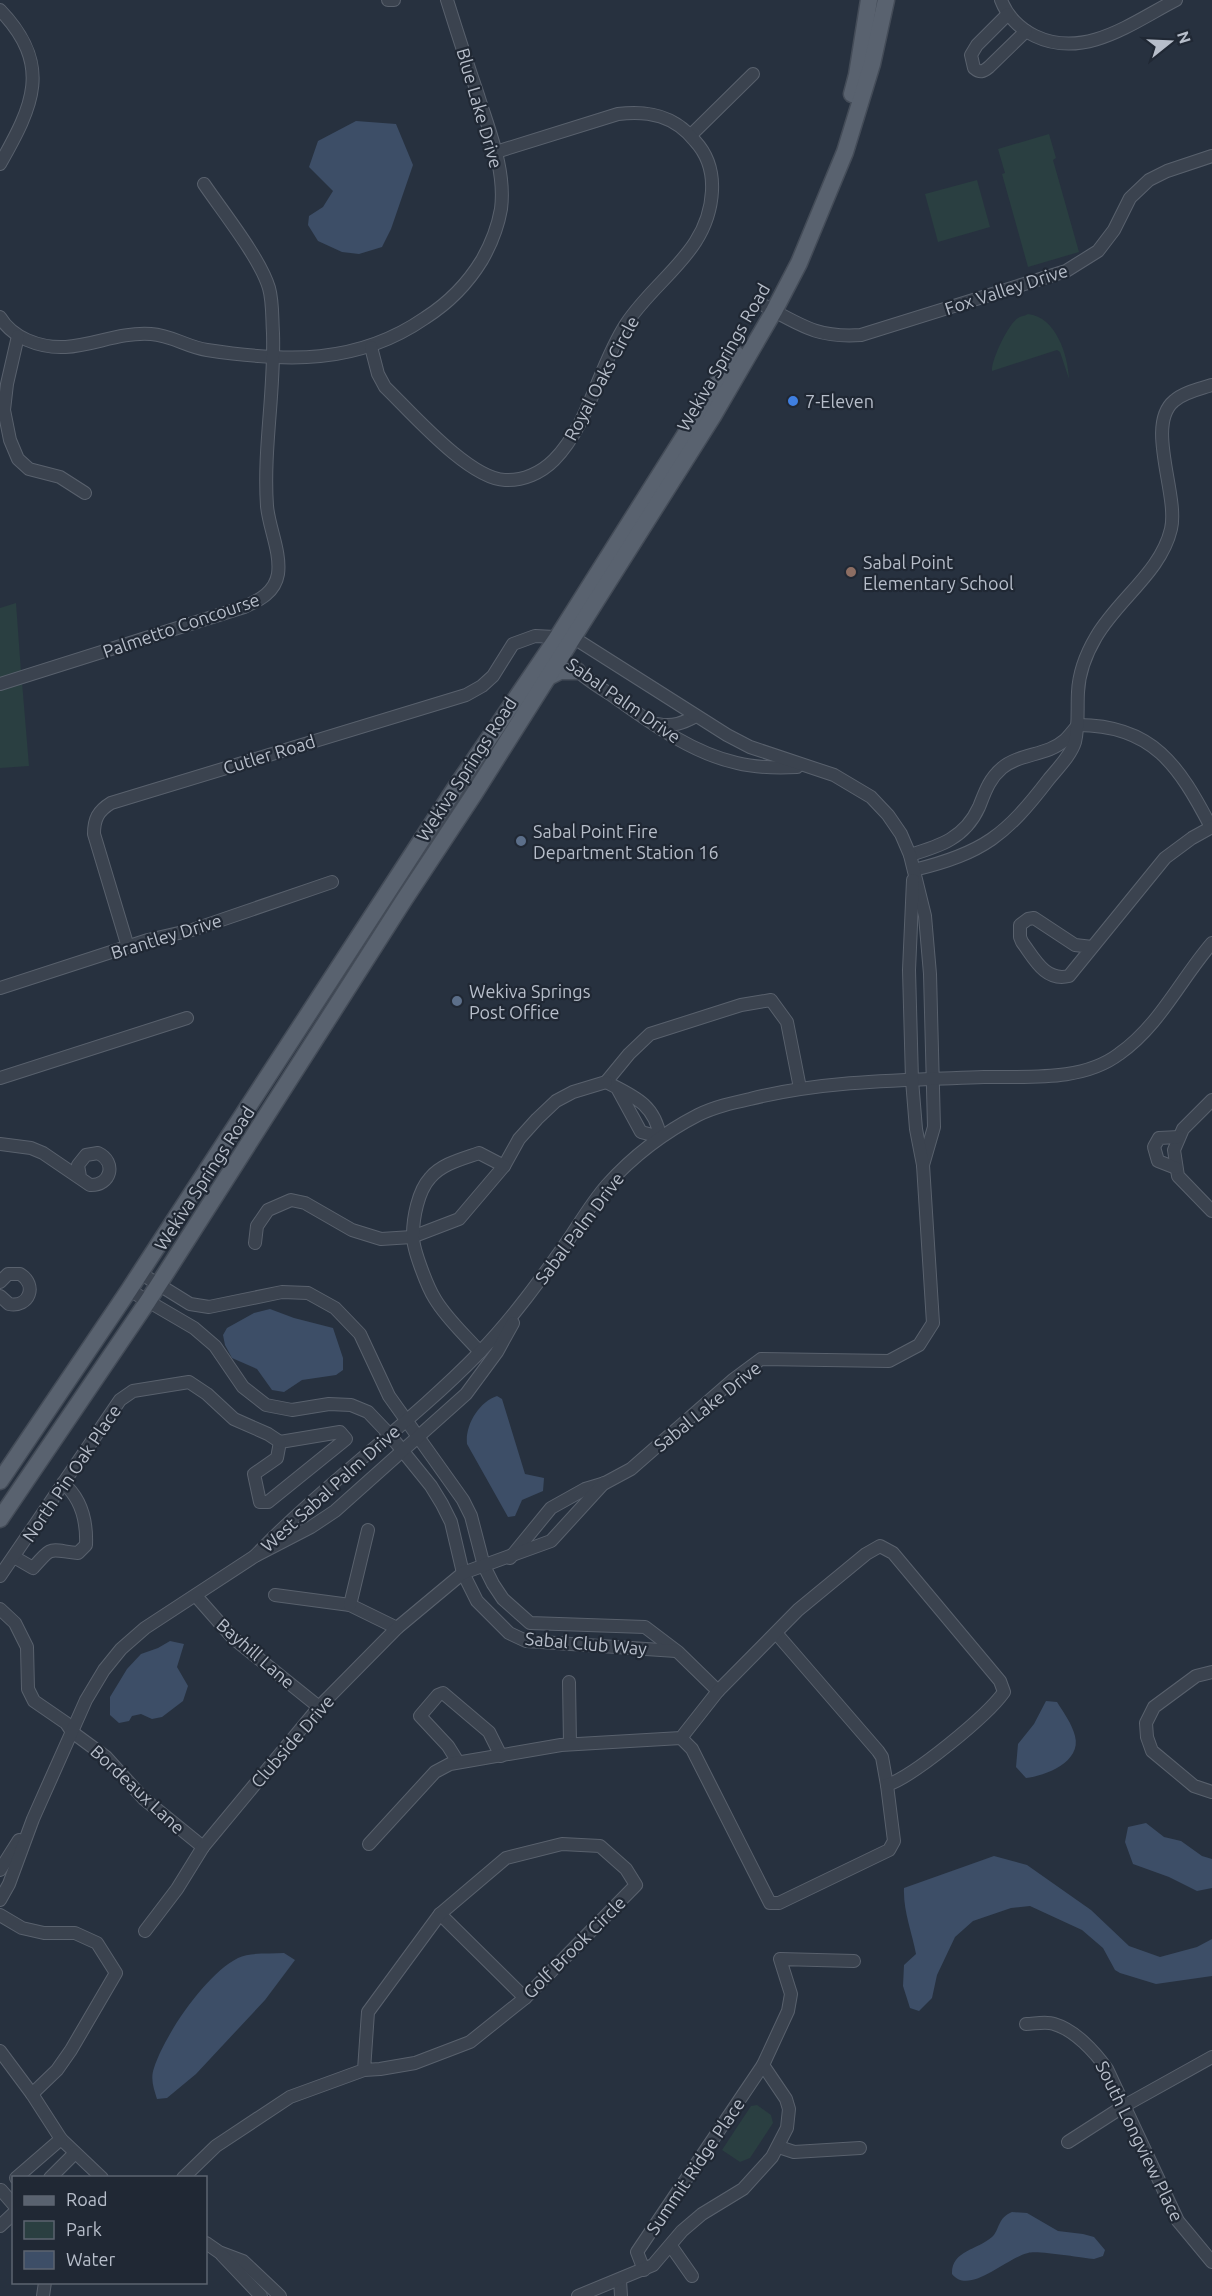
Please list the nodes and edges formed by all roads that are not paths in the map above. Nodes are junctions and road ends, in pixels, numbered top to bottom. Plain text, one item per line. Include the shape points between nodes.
1 (388, 0) edge
2 (394, 0) edge
3 (447, 0) edge
4 (869, 0) edge
5 (886, 0) edge
6 (1001, 0) edge
7 (1176, 0) edge
8 (0, 10) edge
9 (1008, 14) junction
10 (1026, 32) junction
11 (753, 74) dead end
12 (691, 135) junction
13 (496, 152) junction
14 (1212, 156) edge
15 (0, 164) edge
16 (204, 184) dead end
17 (769, 309) junction
18 (0, 317) edge
19 (18, 336) junction
20 (371, 347) junction
21 (273, 357) junction
22 (1212, 385) edge
23 (85, 493) dead end
24 (557, 638) junction
25 (574, 638) junction
26 (561, 657) junction
27 (577, 671) junction
28 (548, 677) junction
29 (0, 684) edge
30 (696, 716) junction
31 (653, 723) junction
32 (1078, 725) junction
33 (807, 767) junction
34 (458, 784) junction
35 (474, 794) junction
36 (1211, 827) edge
37 (910, 855) junction
38 (914, 870) junction
39 (332, 882) dead end
40 (389, 891) junction
41 (404, 900) junction
42 (1212, 944) edge
43 (128, 947) junction
44 (1092, 947) junction
45 (0, 988) edge
46 (187, 1018) dead end
47 (0, 1078) edge
48 (933, 1079) junction
49 (912, 1080) junction
50 (611, 1085) junction
51 (800, 1088) junction
52 (1212, 1100) edge
53 (660, 1137) junction
54 (1179, 1137) junction
55 (0, 1144) edge
56 (924, 1165) junction
57 (504, 1166) junction
58 (1176, 1168) junction
59 (80, 1177) dead end
60 (1212, 1211) edge
61 (412, 1236) junction
62 (255, 1243) dead end
63 (140, 1273) junction
64 (0, 1282) edge
65 (159, 1285) junction
66 (129, 1290) junction
67 (0, 1296) edge
68 (148, 1301) junction
69 (522, 1305) junction
70 (480, 1352) junction
71 (405, 1420) junction
72 (389, 1434) junction
73 (419, 1437) junction
74 (280, 1442) junction
75 (403, 1451) junction
76 (0, 1481) edge
77 (63, 1483) junction
78 (605, 1483) junction
79 (0, 1519) edge
80 (368, 1530) dead end
81 (255, 1556) junction
82 (14, 1557) junction
83 (510, 1557) junction
84 (484, 1566) junction
85 (463, 1573) junction
86 (0, 1576) edge
87 (275, 1595) dead end
88 (196, 1596) junction
89 (350, 1605) junction
90 (0, 1609) edge
91 (397, 1628) junction
92 (776, 1633) junction
93 (678, 1652) junction
94 (1212, 1672) edge
95 (569, 1682) dead end
96 (718, 1691) junction
97 (319, 1707) junction
98 (72, 1732) junction
99 (681, 1738) junction
100 (570, 1744) junction
101 (501, 1756) junction
102 (458, 1762) junction
103 (887, 1785) junction
104 (1212, 1792) edge
105 (33, 1818) junction
106 (369, 1844) dead end
107 (203, 1847) junction
108 (0, 1870) edge
109 (0, 1900) edge
110 (440, 1914) junction
111 (0, 1915) edge
112 (146, 1931) dead end
113 (854, 1960) dead end
114 (525, 1998) junction
115 (1026, 2024) dead end
116 (1, 2050) edge
117 (1212, 2057) edge
118 (763, 2065) junction
119 (364, 2070) junction
120 (32, 2094) junction
121 (1124, 2106) junction
122 (61, 2139) junction
123 (1068, 2142) dead end
124 (779, 2146) junction
125 (860, 2148) dead end
126 (75, 2153) junction
127 (18, 2176) edge
128 (52, 2176) edge
129 (100, 2176) edge
130 (185, 2176) edge
131 (1, 2191) edge
132 (12, 2203) edge
133 (12, 2215) edge
134 (0, 2226) edge
135 (207, 2244) edge
136 (671, 2246) junction
137 (219, 2252) junction
138 (1212, 2262) edge
139 (649, 2267) junction
140 (692, 2277) dead end
141 (620, 2280) junction
142 (261, 2296) edge
143 (280, 2296) edge
144 (578, 2296) edge
145 (621, 2296) edge

1 - 2 street
3 - 13 street, Blue Lake Drive
4 - 17 main road, Wekiva Springs Road via 857,75 831,169
5 - 17 main road, Wekiva Springs Road via 872,64 845,152 798,263
6 - 9 street
7 - 10 street via 1113,34 1083,43 1062,44
8 - 15 street via 23,40 34,80 32,98 19,131
9 - 10 street
9 - 10 street via 977,45 971,55 974,68 984,71
11 - 12 street
12 - 13 street, Royal Oaks Circle via 674,122 639,112 618,114
12 - 20 street, Royal Oaks Circle via 709,162 712,182 711,209 702,233 626,325 572,435 554,460 536,474 503,480 462,461 385,387
13 - 20 street, Blue Lake Drive via 502,185 501,210 482,260 442,307
14 - 17 street, Fox Valley Drive via 1149,180 1130,198 1098,251 1066,272 861,335 838,337 817,333
16 - 21 street, Palmetto Concourse via 263,272 270,289
17 - 24 main road, Wekiva Springs Road
17 - 25 main road, Wekiva Springs Road via 713,416
18 - 19 street, Blue Lake Drive
19 - 21 street, Blue Lake Drive via 38,345 61,348 131,334 168,335 201,349
19 - 23 street via 4,410 18,459 29,469 60,477
20 - 21 street, Blue Lake Drive via 336,354
21 - 29 street, Palmetto Concourse via 266,478 278,572 267,595 244,607
22 - 32 street via 1185,394 1167,409 1163,438 1171,529 1161,553 1098,634 1083,662
24 - 25 street, Sabal Palm Drive
24 - 26 street, Sabal Palm Drive
24 - 34 main road, Wekiva Springs Road
24 - 43 street, Cutler Road via 535,636 513,644 493,676 466,695 111,802 101,809 94,821 94,834
25 - 26 main road, Wekiva Springs Road
25 - 30 street, Sabal Palm Drive
26 - 27 street, Sabal Palm Drive
26 - 28 main road, Wekiva Springs Road
27 - 28 main road via 560,671
27 - 31 street, Sabal Palm Drive
28 - 35 main road, Wekiva Springs Road
30 - 31 street via 668,726
30 - 33 street, Sabal Palm Drive via 750,747
31 - 33 street, Sabal Palm Drive via 684,742 736,763 762,768
32 - 36 street via 1104,725 1142,739 1166,756 1190,787
32 - 37 street via 1065,741 1051,749 1004,766 991,779 966,828 953,839
32 - 38 street via 1074,744 1065,759 1008,829 960,858
33 - 37 street, Sabal Palm Drive via 834,775 871,797 901,834
34 - 35 main road
34 - 40 main road, Wekiva Springs Road
35 - 41 main road, Wekiva Springs Road
36 - 44 street via 1165,858
37 - 38 street, Sabal Palm Drive
38 - 48 street, Sabal Palm Drive via 925,916
38 - 49 street, Sabal Palm Drive via 909,970
39 - 43 street, Brantley Drive via 192,930
40 - 41 main road
40 - 63 main road, Wekiva Springs Road
41 - 65 main road, Wekiva Springs Road
42 - 48 street, Sabal Palm Drive via 1158,1019 1117,1056 1091,1069 1065,1074
43 - 45 street, Brantley Drive
44 - 44 street via 1069,976 1052,976 1045,973 1022,942 1020,925 1034,918 1075,945
46 - 47 street
48 - 49 street, Sabal Palm Drive
48 - 56 street, Sabal Lake Drive via 934,1127
49 - 51 street, Sabal Palm Drive
49 - 56 street, Sabal Lake Drive
50 - 51 street via 629,1054 650,1034 741,1005 771,1000 787,1022
50 - 53 street via 641,1132
50 - 53 street via 647,1107 657,1120
50 - 57 street via 573,1092 556,1101 519,1139
51 - 53 street, Sabal Palm Drive via 702,1113
52 - 54 street
53 - 69 street, Sabal Palm Drive via 606,1186
54 - 58 street via 1174,1150
54 - 58 street via 1159,1138 1154,1147 1158,1161
55 - 59 street via 31,1148
56 - 78 street, Sabal Lake Drive via 933,1323 919,1345 889,1361 761,1359 631,1469
57 - 61 street via 459,1219
57 - 61 street via 479,1153 453,1162 430,1178 419,1198
58 - 60 street via 1178,1176
61 - 62 street via 381,1239 352,1230 305,1203 291,1200 268,1210 257,1226
61 - 70 street via 435,1300
63 - 65 street, Sabal Club Way
63 - 66 main road, Wekiva Springs Road
64 - 67 street via 8,1274 20,1274 31,1288 21,1304 9,1304
65 - 68 main road, Wekiva Springs Road
65 - 71 street, Sabal Club Way via 190,1304 209,1307 282,1292 308,1293 335,1308 360,1334 389,1396
66 - 68 street, Sabal Club Way
66 - 76 main road, Wekiva Springs Road
68 - 72 street, Sabal Club Way via 194,1328 215,1346 243,1387 266,1405 292,1410 351,1405 368,1412
68 - 79 main road, Wekiva Springs Road
69 - 70 street, Sabal Palm Drive
69 - 73 street, Sabal Palm Drive via 496,1352 466,1394
70 - 71 street, Sabal Palm Drive
71 - 72 street, West Sabal Palm Drive
71 - 73 street, Sabal Club Way
72 - 75 street, Sabal Club Way
72 - 81 street, West Sabal Palm Drive via 291,1519
73 - 75 street, Sabal Palm Drive
73 - 84 street, Sabal Club Way via 463,1500
74 - 74 street via 277,1458 254,1474 260,1502 268,1502 346,1439 340,1432
74 - 77 street, North Pin Oak Place via 234,1419 189,1382 133,1391 120,1400
75 - 81 street, West Sabal Palm Drive via 335,1510
75 - 85 street, Sabal Club Way via 451,1522
77 - 82 street, North Pin Oak Place
77 - 82 street via 74,1492 82,1509 86,1545 78,1553 54,1549 44,1554 33,1568
78 - 83 street, Sabal Lake Drive via 551,1541
78 - 83 street, Sabal Lake Drive via 551,1508
80 - 89 street
81 - 88 street, West Sabal Palm Drive
82 - 86 street, North Pin Oak Place
83 - 84 street, Sabal Lake Drive
84 - 85 street, Sabal Lake Drive
84 - 93 street, Sabal Club Way via 503,1599 530,1623 645,1627
85 - 91 street, Clubside Drive
85 - 93 street, Sabal Club Way via 477,1601 493,1619 526,1641
87 - 89 street
88 - 97 street, Bayhill Lane via 233,1638
88 - 98 street, West Sabal Palm Drive via 120,1649 86,1700
89 - 91 street
90 - 98 street, Bordeaux Lane via 15,1623 27,1647 30,1695
91 - 97 street, Clubside Drive
92 - 96 street
92 - 103 street via 878,1750
92 - 103 street via 832,1582 880,1546 893,1553 1000,1681 1004,1692 994,1706 925,1763
93 - 96 street, Sabal Club Way
94 - 104 street via 1196,1676 1154,1707 1146,1723 1152,1751 1194,1786
95 - 100 street
96 - 99 street
97 - 107 street, Clubside Drive
98 - 105 street, West Sabal Palm Drive
98 - 107 street, Bordeaux Lane via 106,1757 144,1799
99 - 100 street
99 - 103 street via 692,1749 770,1903 788,1899 889,1850 894,1841
100 - 101 street
101 - 102 street
101 - 102 street via 489,1732 443,1693 420,1716
102 - 106 street via 435,1772
105 - 108 street, West Sabal Palm Drive
105 - 109 street, West Sabal Palm Drive
107 - 112 street, Clubside Drive
110 - 114 street
110 - 114 street, Golf Brook Circle via 506,1858 562,1844 600,1846 626,1869 636,1885
110 - 119 street, Golf Brook Circle via 368,2012
111 - 120 street via 22,1928 75,1933 97,1943 116,1973 71,2050
113 - 118 street, Summit Ridge Place via 780,1959 791,1994 788,2012
114 - 119 street, Golf Brook Circle via 470,2042 415,2063
115 - 121 street, South Longview Place via 1054,2023 1087,2045 1107,2070
116 - 120 street
117 - 121 street
118 - 124 street, Summit Ridge Place via 789,2109 787,2128
118 - 139 street, Summit Ridge Place via 638,2252
119 - 130 street, Golf Brook Circle via 290,2097 216,2146
120 - 122 street
121 - 123 street
121 - 138 street, South Longview Place via 1178,2221
122 - 126 street
122 - 127 street
124 - 125 street via 794,2152
124 - 136 street, Summit Ridge Place via 743,2189 702,2214
126 - 128 street
126 - 129 street
131 - 132 street
133 - 134 street
135 - 137 street
136 - 139 street, Summit Ridge Place
136 - 140 street
137 - 142 street
137 - 143 street via 243,2261
139 - 141 street
141 - 144 street
141 - 145 street

